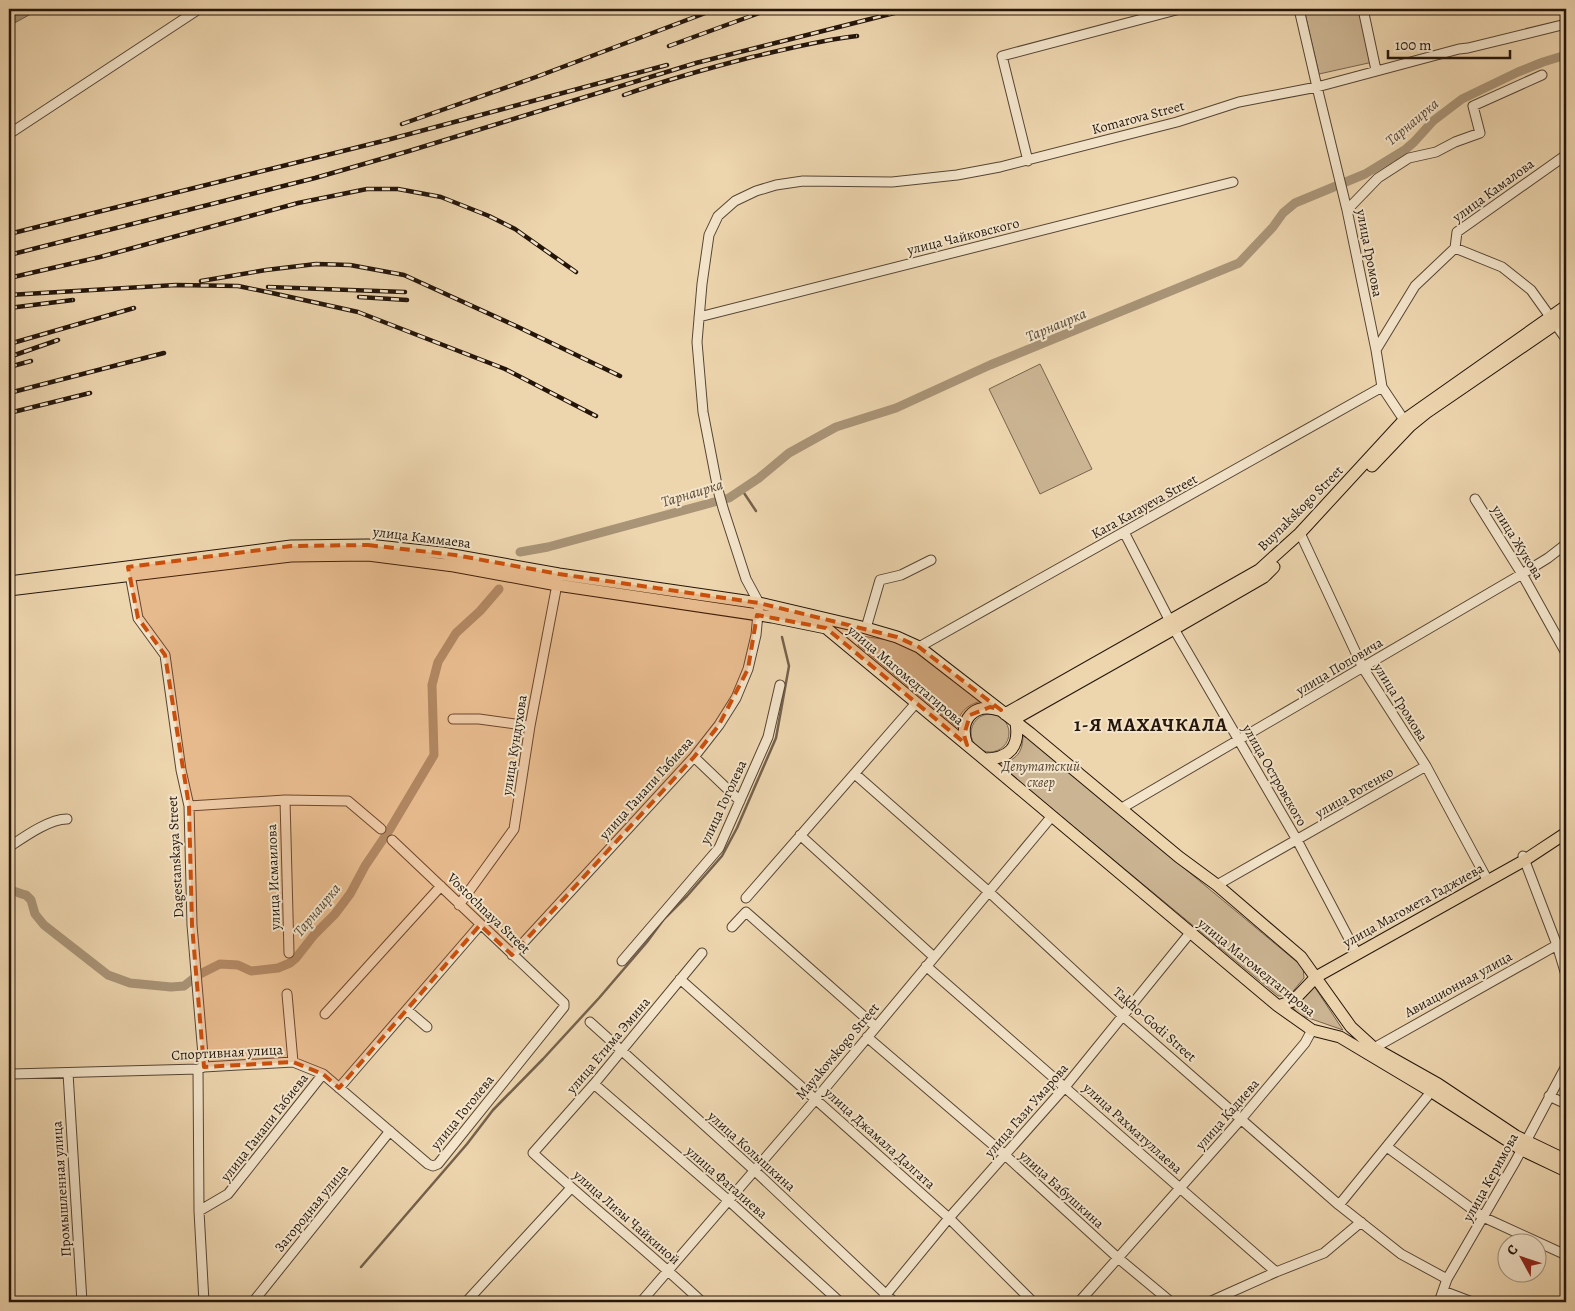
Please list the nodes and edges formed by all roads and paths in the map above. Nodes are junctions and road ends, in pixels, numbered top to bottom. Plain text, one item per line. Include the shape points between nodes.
1 (199, 9) edge
2 (1180, 9) edge
3 (1299, 9) edge
4 (1363, 9) edge
5 (1566, 24) edge
6 (1376, 70) junction
7 (1542, 75) dead end
8 (1317, 87) junction
9 (9, 134) edge
10 (1566, 155) edge
11 (1028, 161) junction
12 (1233, 182) dead end
13 (1347, 210) junction
14 (1454, 248) junction
15 (1566, 306) edge
16 (699, 317) junction
17 (1566, 317) edge
18 (1552, 321) junction
19 (1566, 339) edge
20 (1376, 350) junction
21 (1382, 388) junction
22 (1404, 420) junction
23 (1475, 499) dead end
24 (1124, 532) junction
25 (1301, 537) junction
26 (1566, 544) edge
27 (931, 560) dead end
28 (129, 571) junction
29 (1522, 574) junction
30 (558, 580) junction
31 (9, 582) edge
32 (9, 590) edge
33 (758, 609) junction
34 (827, 624) junction
35 (1172, 625) junction
36 (866, 628) junction
37 (919, 647) junction
38 (1566, 653) edge
39 (1363, 668) junction
40 (780, 685) dead end
41 (916, 703) junction
42 (1009, 717) junction
43 (453, 719) dead end
44 (530, 726) junction
45 (1240, 740) junction
46 (967, 745) junction
47 (694, 757) junction
48 (984, 759) junction
49 (1426, 766) junction
50 (855, 774) junction
51 (285, 800) junction
52 (740, 800) junction
53 (188, 806) junction
54 (1122, 808) junction
55 (1052, 816) junction
56 (67, 818) dead end
57 (1566, 823) edge
58 (381, 829) dead end
59 (1566, 833) edge
60 (800, 835) junction
61 (392, 840) dead end
62 (1296, 840) junction
63 (9, 848) edge
64 (1524, 858) junction
65 (1487, 878) junction
66 (1216, 885) junction
67 (441, 886) junction
68 (989, 892) junction
69 (746, 898) dead end
70 (460, 905) junction
71 (480, 925) junction
72 (732, 927) dead end
73 (1190, 933) junction
74 (1556, 945) junction
75 (1356, 952) junction
76 (289, 953) dead end
77 (702, 953) dead end
78 (512, 955) junction
79 (934, 957) junction
80 (622, 961) dead end
81 (926, 966) junction
82 (1315, 975) junction
83 (1566, 975) edge
84 (680, 979) junction
85 (287, 994) dead end
86 (1278, 1006) junction
87 (564, 1007) joint
88 (407, 1010) junction
89 (325, 1014) dead end
90 (1123, 1016) junction
91 (590, 1022) dead end
92 (427, 1027) dead end
93 (876, 1027) junction
94 (1312, 1030) junction
95 (868, 1037) junction
96 (1374, 1048) junction
97 (622, 1051) junction
98 (293, 1062) junction
99 (1566, 1066) edge
100 (201, 1068) junction
101 (68, 1073) junction
102 (12, 1074) dead end
103 (323, 1074) junction
104 (594, 1084) junction
105 (1065, 1087) junction
106 (339, 1088) junction
107 (1435, 1088) junction
108 (1549, 1096) junction
109 (816, 1098) junction
110 (1566, 1104) edge
111 (1242, 1118) junction
112 (390, 1131) junction
113 (1524, 1145) junction
114 (1387, 1147) junction
115 (533, 1153) joint
116 (1004, 1155) junction
117 (1566, 1160) edge
118 (438, 1164) joint
119 (754, 1170) junction
120 (1566, 1171) edge
121 (571, 1188) junction
122 (1180, 1188) junction
123 (728, 1200) junction
124 (1339, 1205) junction
125 (199, 1211) junction
126 (1483, 1216) junction
127 (949, 1218) junction
128 (1361, 1222) junction
129 (1566, 1255) edge
130 (1118, 1258) junction
131 (669, 1271) junction
132 (1276, 1272) junction
133 (1448, 1279) junction
134 (1443, 1291) junction
135 (883, 1299) edge
136 (82, 1302) edge
137 (204, 1302) edge
138 (253, 1302) edge
139 (466, 1302) edge
140 (641, 1302) edge
141 (702, 1302) edge
142 (840, 1302) edge
143 (894, 1302) edge
144 (1034, 1302) edge
145 (1079, 1302) edge
146 (1171, 1302) edge
147 (1210, 1302) edge
148 (1439, 1302) edge
149 (1472, 1302) edge

1 - 9 street
2 - 11 street via 1002,56
3 - 8 street, улица Громова
4 - 6 street
5 - 6 street, Komarova Street
6 - 8 street, Komarova Street
7 - 13 street via 1473,106 1480,133 1436,152 1409,158 1378,178
8 - 11 street, Komarova Street via 1239,102 1177,122
8 - 13 street, улица Громова
10 - 14 street, улица Камалова via 1457,232
11 - 16 street, Komarova Street via 958,175 892,182 804,181 756,191 735,201 718,216 709,235
12 - 16 street, улица Чайковского
13 - 20 street, улица Громова
14 - 18 street via 1502,267 1530,290
14 - 20 street, улица Камалова via 1415,286
15 - 18 main road, Buynakskogo Street
16 - 33 street via 697,342 703,412 718,490
17 - 18 main road, Buynakskogo Street
18 - 19 street
18 - 22 main road, Buynakskogo Street
18 - 25 main road, Buynakskogo Street via 1410,426
20 - 21 street, улица Громова
21 - 22 street, улица Громова
21 - 24 street, Kara Karayeva Street
22 - 25 main road, Buynakskogo Street
23 - 29 street, улица Жукова
24 - 35 street, улица Островского
24 - 37 street, Kara Karayeva Street
25 - 35 main road, Buynakskogo Street via 1264,577
25 - 39 street, улица Громова
26 - 29 street, улица Поповича
27 - 36 street via 901,575 880,580
28 - 30 main road, улица Каммаева via 291,556 368,555
28 - 31 main road, улица Каммаева
28 - 32 main road, улица Каммаева
28 - 53 street, Dagestanskaya Street via 138,618 165,655
29 - 38 street, улица Жукова
29 - 39 street, улица Поповича
30 - 33 main road, улица Каммаева
30 - 44 street, улица Кундухова
33 - 34 main road, улица Каммаева
33 - 47 street, улица Ганапи Габиева via 748,669 736,698
34 - 36 main road, улица Магомедтагирова
34 - 41 main road, улица Магомедтагирова
35 - 42 main road, Buynakskogo Street
35 - 45 street, улица Островского
36 - 37 main road, улица Магомедтагирова
37 - 42 main road, улица Магомедтагирова
39 - 45 street, улица Поповича
39 - 49 street, улица Громова
40 - 52 street, улица Гоголева via 768,737
41 - 46 main road, улица Магомедтагирова
41 - 50 street
42 - 46 main road via 990,707 979,709 965,724
42 - 48 main road via 1018,734 1014,746 996,759
42 - 54 main road, улица Магомедтагирова
43 - 44 street
44 - 70 street, улица Кундухова via 514,829
45 - 54 street, улица Поповича
45 - 62 street, улица Островского
46 - 48 main road
47 - 52 street
47 - 78 street, улица Ганапи Габиева
48 - 55 main road, улица Магомедтагирова
49 - 62 street, улица Ротенко
49 - 65 street, улица Громова
50 - 60 street
50 - 68 street, Takho-Godi Street
51 - 53 street
51 - 58 street via 348,801
51 - 76 street, улица Исмаилова
52 - 80 street, улица Гоголева via 719,848
53 - 100 street, Dagestanskaya Street
54 - 66 main road, улица Магомедтагирова
55 - 68 street, Mayakovskogo Street
55 - 73 main road, улица Магомедтагирова
56 - 63 street via 36,830
57 - 64 main road, улица Магомета Гаджиева
59 - 64 main road, улица Магомета Гаджиева
60 - 69 street
60 - 79 street
61 - 67 street, Vostochnaya Street
62 - 66 street, улица Ротенко
62 - 75 street, улица Островского
64 - 65 main road, улица Магомета Гаджиева
64 - 74 street
65 - 75 main road, улица Магомета Гаджиева
66 - 82 main road, улица Магомедтагирова via 1301,957
67 - 70 street, Vostochnaya Street
67 - 89 street
68 - 79 street, Mayakovskogo Street
68 - 90 street, Takho-Godi Street
70 - 71 street, Vostochnaya Street
71 - 78 street, Vostochnaya Street
71 - 88 street
72 - 93 street via 746,912
73 - 86 main road, улица Магомедтагирова
73 - 90 street, улица Гази Умарова
74 - 83 street
74 - 96 street, Авиационная улица
75 - 82 main road, улица Магомета Гаджиева
77 - 84 street, улица Етима Эмина
78 - 87 street, Vostochnaya Street via 564,1003
79 - 81 street, Mayakovskogo Street
81 - 93 street, Mayakovskogo Street
81 - 105 street, улица Рахматуллаева
82 - 86 main road, улица Магомета Гаджиева via 1293,1001
82 - 96 main road, улица Магомедтагирова via 1350,1027
84 - 97 street, улица Етима Эмина
84 - 109 street, улица Джамала Далгата
85 - 98 street
86 - 94 main road, улица Магомедтагирова
87 - 118 street, улица Гоголева
88 - 92 street
88 - 106 street
90 - 105 street, улица Гази Умарова
90 - 111 street, Takho-Godi Street
91 - 97 street, улица Колышкина
93 - 95 street, Mayakovskogo Street
94 - 107 main road, улица Магомедтагирова via 1340,1038
94 - 111 street, улица Кадиева via 1305,1043
95 - 109 street, Mayakovskogo Street
95 - 116 street, улица Бабушкина
96 - 107 main road, улица Магомедтагирова
97 - 104 street, улица Етима Эмина
97 - 119 street, улица Колышкина
98 - 100 street, Спортивная улица
98 - 103 street, Спортивная улица
99 - 108 street, улица Керимова
100 - 101 street, Спортивная улица
100 - 125 street, Dagestanskaya Street
101 - 102 street, Спортивная улица
101 - 136 street, Промышленная улица
103 - 106 street, Спортивная улица
103 - 125 street, улица Ганапи Габиева via 228,1194
104 - 115 street, улица Етима Эмина
104 - 123 street, улица Фаталиева
105 - 116 street, улица Гази Умарова
105 - 122 street, улица Рахматуллаева
106 - 112 street, Спортивная улица
107 - 113 main road, улица Магомедтагирова via 1516,1136
107 - 114 street
108 - 110 street
108 - 113 street, улица Керимова
109 - 119 street, Mayakovskogo Street
109 - 127 street, улица Джамала Далгата
111 - 122 street, улица Кадиева
111 - 124 street, Takho-Godi Street
112 - 118 street, Спортивная улица via 428,1164
112 - 138 street, Загородная улица
113 - 117 main road, улица Магомедтагирова
113 - 120 main road, улица Магомедтагирова
113 - 126 street, улица Керимова
114 - 124 street
114 - 126 street
115 - 121 street, улица Лизы Чайкиной
116 - 127 street, улица Гази Умарова
116 - 130 street, улица Бабушкина
119 - 123 street, Mayakovskogo Street
119 - 135 street, улица Колышкина
121 - 131 street, улица Лизы Чайкиной
121 - 139 street
122 - 130 street, улица Кадиева
122 - 132 street, улица Рахматуллаева
123 - 131 street, Mayakovskogo Street
123 - 142 street, улица Фаталиева
124 - 128 street, Takho-Godi Street
125 - 137 street, Dagestanskaya Street
126 - 129 street
126 - 133 street, улица Керимова
127 - 135 street, улица Гази Умарова
127 - 144 street, улица Джамала Далгата
128 - 132 street via 1324,1253
128 - 133 street, Takho-Godi Street via 1401,1254
130 - 145 street, улица Кадиева
130 - 146 street, улица Бабушкина
131 - 140 street, Mayakovskogo Street
131 - 141 street, улица Лизы Чайкиной
132 - 147 street
133 - 134 street, улица Керимова
134 - 148 street, улица Керимова
134 - 149 street
135 - 143 street, улица Колышкина

